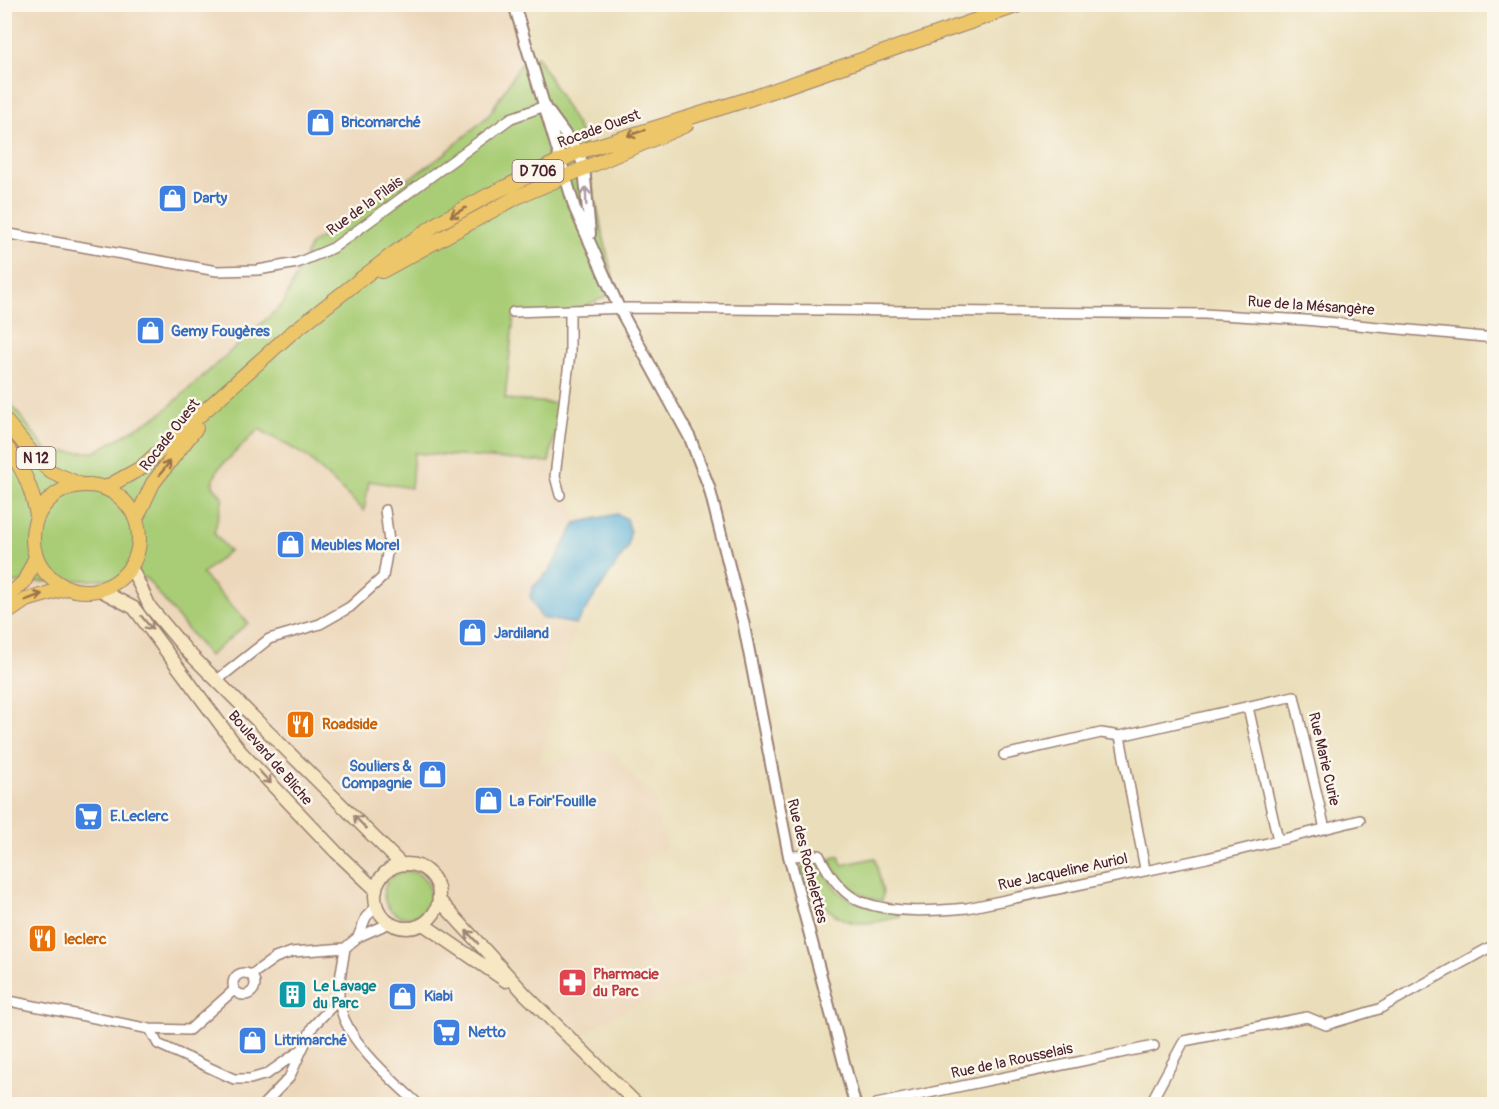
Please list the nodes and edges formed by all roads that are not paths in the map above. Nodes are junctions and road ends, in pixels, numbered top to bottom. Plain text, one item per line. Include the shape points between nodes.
1 (514, 4) edge
2 (1022, 4) edge
3 (752, 98) junction
4 (545, 106) junction
5 (577, 150) junction
6 (558, 157) junction
7 (584, 168) junction
8 (564, 175) junction
9 (4, 232) edge
10 (591, 246) junction
11 (346, 291) junction
12 (620, 308) junction
13 (570, 310) junction
14 (513, 312) dead end
15 (1494, 338) edge
16 (215, 404) junction
17 (4, 419) edge
18 (4, 444) edge
19 (79, 484) junction
20 (105, 488) junction
21 (560, 495) dead end
22 (385, 510) dead end
23 (37, 515) junction
24 (136, 519) junction
25 (36, 557) junction
26 (131, 567) junction
27 (67, 588) junction
28 (100, 590) junction
29 (4, 600) edge
30 (4, 615) edge
31 (216, 681) junction
32 (1248, 707) junction
33 (1120, 736) junction
34 (1004, 755) dead end
35 (1360, 820) dead end
36 (1325, 829) junction
37 (1278, 840) junction
38 (789, 856) junction
39 (401, 864) junction
40 (1145, 869) junction
41 (376, 890) junction
42 (440, 901) junction
43 (377, 906) junction
44 (390, 923) junction
45 (423, 924) junction
46 (358, 937) junction
47 (1494, 945) edge
48 (345, 948) junction
49 (251, 975) junction
50 (234, 990) junction
51 (526, 995) junction
52 (339, 999) junction
53 (4, 1000) edge
54 (150, 1029) junction
55 (1155, 1046) dead end
56 (301, 1050) junction
57 (264, 1104) edge
58 (418, 1104) edge
59 (638, 1104) edge
60 (855, 1104) edge
61 (876, 1104) edge
62 (1149, 1104) edge

1 - 4 street, Rue des Rochelettes
2 - 3 main road, Rocade Ouest / D 706
3 -> 5 main road, Rocade Ouest / D 706
3 - 7 main road, Rocade Ouest / D 706
4 - 5 street
4 - 6 street, Rue des Rochelettes
4 - 9 street, Rue de la Pilais via 511,118 333,248 297,263 258,270 217,271
5 - 6 main road, Rocade Ouest / D 706
5 - 7 street
6 - 8 street, Rue des Rochelettes
6 -> 11 main road, Rocade Ouest / D 706 via 438,223
7 - 8 main road, Rocade Ouest / D 706
10 -> 7 street
8 - 10 street, Rue des Rochelettes
8 - 11 main road, Rocade Ouest / D 706
10 - 12 street, Rue des Rochelettes
11 - 16 main road, Rocade Ouest / D 706 via 289,335
12 - 13 street, Rue de la Mésangère
12 - 15 street, Rue de la Mésangère via 1125,312 1305,320
12 - 38 street, Rue des Rochelettes via 690,438 709,487 742,621
13 - 14 street, Rue de la Mésangère
13 - 21 street via 570,354 555,476
16 - 20 main road, Rocade Ouest / D 706 via 141,468
24 -> 16 main road, Rocade Ouest / D 706 via 153,483
17 - 19 main road, N 12 via 51,472
18 - 23 main road, N 12 via 22,465
19 - 20 main road
19 - 23 main road via 47,500
20 - 24 main road via 129,505
22 - 31 street via 389,542 383,577 350,607 320,624 269,639
23 - 25 main road via 33,543
24 - 26 main road via 140,535
25 - 27 main road via 43,570
25 - 29 main road via 24,582
26 - 28 main road
26 - 31 main road, Boulevard de Bliche via 158,619
27 - 28 main road
30 -> 27 main road via 26,600
28 -> 41 main road, Boulevard de Bliche via 134,608 241,752
39 -> 31 main road, Boulevard de Bliche
32 - 33 street
32 - 36 street, Rue Marie Curie via 1294,696
32 - 37 street
33 - 34 street via 1101,734
33 - 40 street
35 - 36 street, Rue Jacqueline Auriol
36 - 37 street, Rue Jacqueline Auriol
37 - 40 street, Rue Jacqueline Auriol
38 - 40 street, Rue Jacqueline Auriol via 819,855 839,887 860,902 934,911 967,908
38 - 60 street, Rue des Rochelettes
39 - 41 main road via 384,873
39 - 42 main road via 411,863 428,871 438,884
41 - 43 main road
42 - 45 main road
51 -> 42 main road
43 - 44 main road
43 - 46 street via 366,918
44 - 45 main road via 406,928
44 - 46 street
45 - 51 main road
46 - 48 street
47 - 62 street via 1387,1004 1326,1025 1307,1017 1184,1041
48 - 49 street via 292,952 275,958
48 - 52 street
49 - 50 street via 243,972 236,976 232,982
49 - 50 street via 255,984 251,993 242,995
50 - 54 street via 189,1030
51 - 59 main road
52 - 56 street via 313,1026
52 - 58 street via 347,1024 362,1048
53 - 54 street
54 - 56 street via 158,1044 234,1079 267,1074
55 - 61 street, Rue de la Rousselais
56 - 57 street via 289,1078

